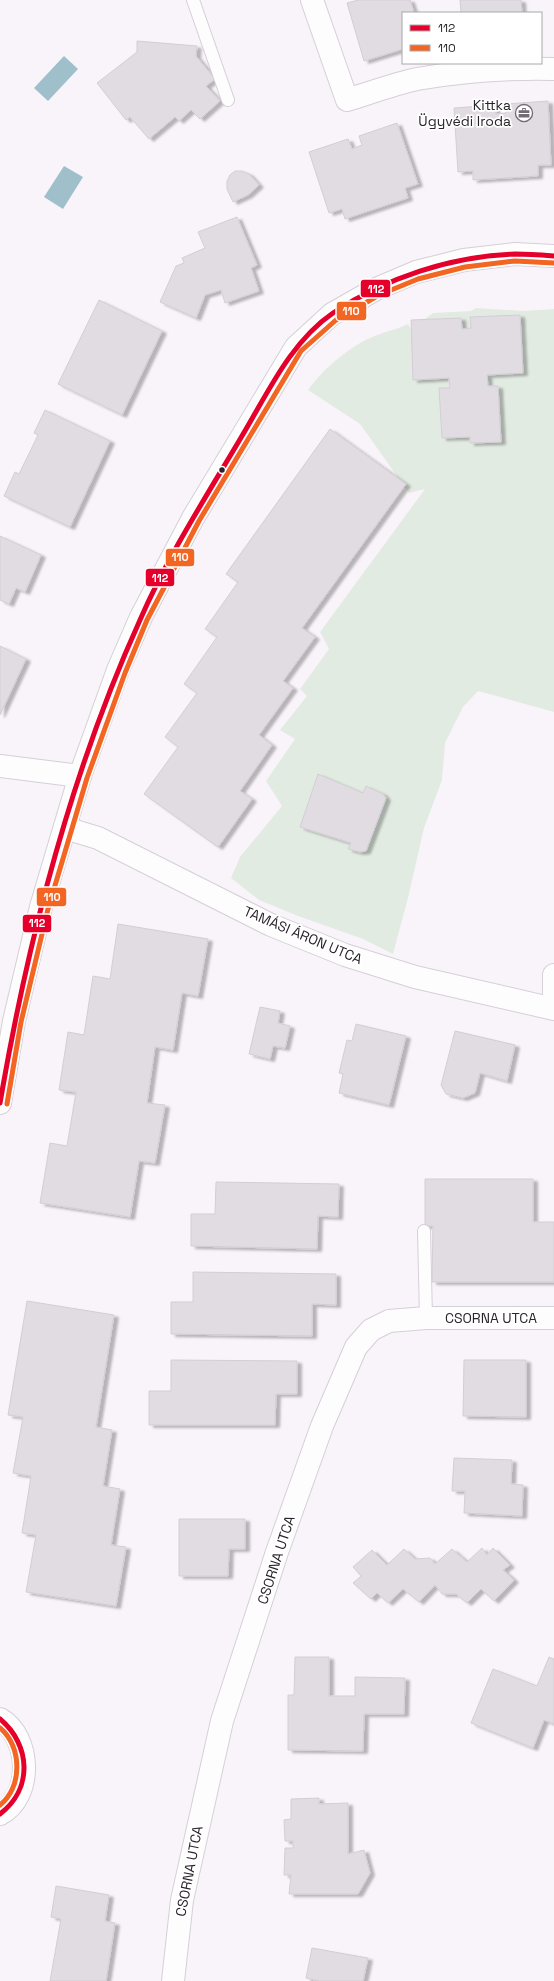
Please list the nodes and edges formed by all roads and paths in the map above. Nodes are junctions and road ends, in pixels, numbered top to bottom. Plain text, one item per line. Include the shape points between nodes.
1 (193, 0) edge
2 (312, 0) edge
3 (554, 69) edge
4 (228, 100) dead end
5 (554, 256) edge
6 (0, 766) edge
7 (80, 776) junction
8 (65, 828) junction
9 (554, 975) edge
10 (554, 1005) edge
11 (554, 1010) edge
12 (0, 1102) edge
13 (424, 1231) dead end
14 (426, 1318) junction
15 (554, 1318) edge
16 (0, 1719) edge
17 (0, 1814) edge
18 (173, 1981) edge

1 - 4 lane
2 - 3 street via 347,100 417,79 525,68
5 - 7 street via 515,254 464,260 416,272 376,289 332,314 296,347 193,518 141,617 118,670
6 - 7 street
7 - 8 street
8 - 11 street, TAMÁSI ÁRON UTCA via 98,838 271,925 344,955 415,977
8 - 12 street via 41,907 14,1021
9 - 10 street
13 - 14 lane
14 - 15 street, CSORNA UTCA
14 - 18 street, CSORNA UTCA via 389,1321 371,1330 356,1347 322,1426 277,1552 222,1721 182,1900
16 - 17 street via 19,1739 25,1764 20,1793 5,1812

